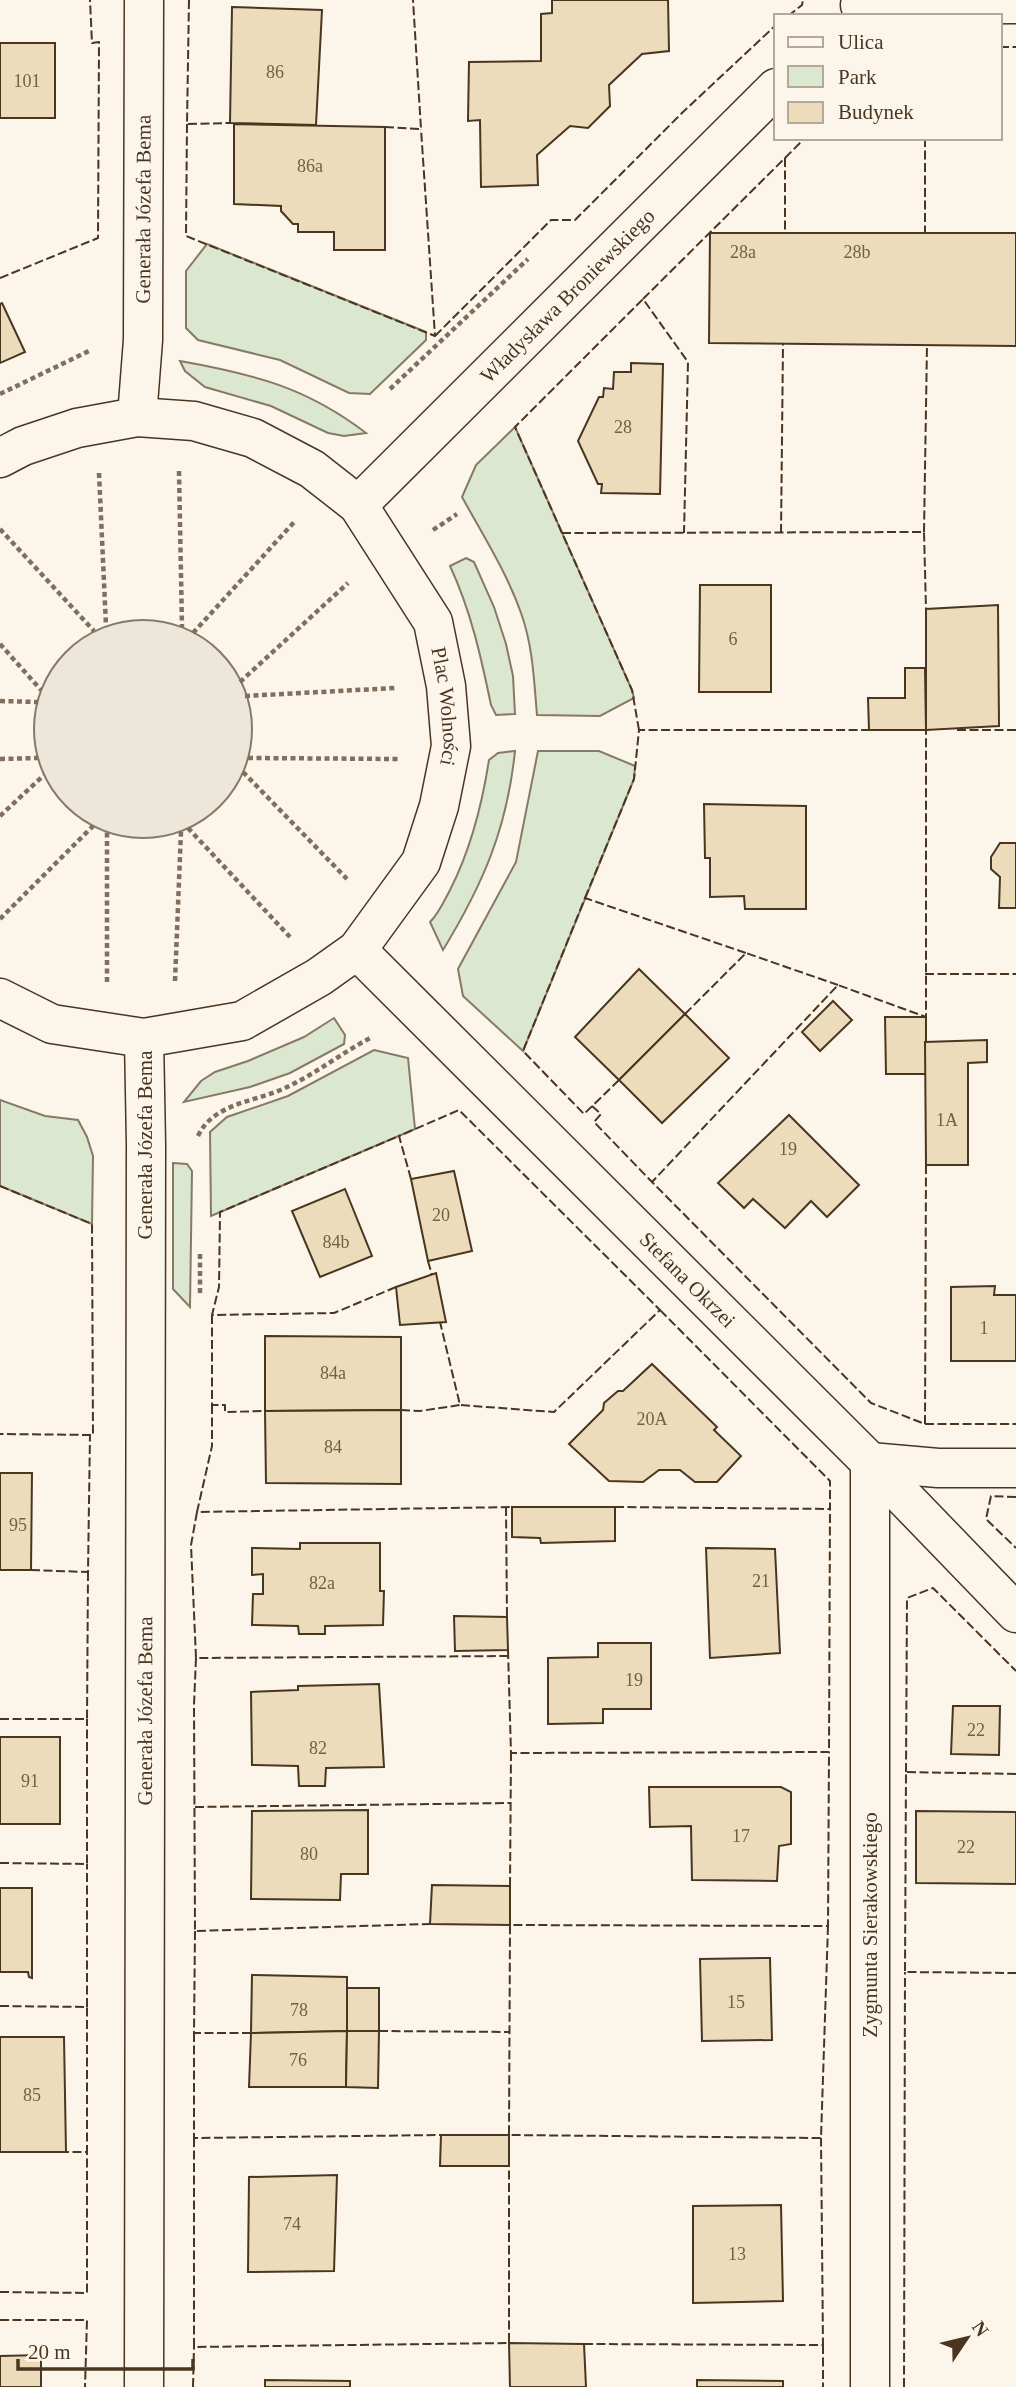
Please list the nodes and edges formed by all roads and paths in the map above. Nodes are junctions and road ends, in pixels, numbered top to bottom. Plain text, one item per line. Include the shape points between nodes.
1 (144, 0) edge
2 (1016, 4) edge
3 (858, 7) edge
4 (774, 90) edge
5 (98, 344) dead end
6 (0, 394) edge
7 (137, 416) junction
8 (0, 458) edge
9 (111, 469) dead end
10 (167, 469) dead end
11 (99, 470) junction
12 (91, 471) dead end
13 (179, 471) junction
14 (190, 473) dead end
15 (358, 505) junction
16 (287, 513) dead end
17 (457, 514) dead end
18 (297, 519) junction
19 (304, 524) dead end
20 (0, 529) edge
21 (433, 531) dead end
22 (352, 579) dead end
23 (106, 626) dead end
24 (182, 627) dead end
25 (94, 631) dead end
26 (193, 633) dead end
27 (0, 644) edge
28 (395, 676) dead end
29 (240, 682) dead end
30 (41, 690) dead end
31 (245, 696) dead end
32 (0, 701) edge
33 (38, 702) dead end
34 (402, 747) dead end
35 (38, 758) dead end
36 (248, 758) dead end
37 (0, 759) edge
38 (401, 759) junction
39 (243, 772) dead end
40 (400, 772) dead end
41 (44, 775) dead end
42 (0, 816) edge
43 (93, 826) dead end
44 (188, 828) dead end
45 (181, 831) dead end
46 (107, 832) dead end
47 (354, 886) dead end
48 (0, 919) edge
49 (296, 943) dead end
50 (357, 950) junction
51 (107, 989) dead end
52 (175, 994) dead end
53 (0, 998) edge
54 (380, 1032) dead end
55 (144, 1038) junction
56 (186, 1139) dead end
57 (870, 1462) junction
58 (1016, 1468) edge
59 (1016, 1612) edge
60 (144, 2387) edge
61 (870, 2387) edge

1 - 7 street, Generała Józefa Bema via 143,340
2 - 3 street
4 - 15 street, Władysława Broniewskiego
5 - 6 path
7 - 8 street, Plac Wolności via 77,428
7 - 15 street, Plac Wolności via 194,421 253,438 312,469
9 - 11 path
10 - 13 path
11 - 12 path
11 - 23 path
13 - 14 path
13 - 24 path
15 - 50 street, Plac Wolności via 433,622 446,686 451,746 421,862
16 - 18 path
17 - 21 path
18 - 19 path
18 - 26 path
20 - 25 path
22 - 29 path
27 - 30 path
28 - 31 path via 398,688
32 - 33 path
34 - 38 path
35 - 37 path
36 - 38 path
38 - 40 path
39 - 47 path
41 - 42 path
43 - 48 path
44 - 49 path
45 - 52 path
46 - 51 path
50 - 55 street, Plac Wolności via 242,1021
50 - 57 street, Stefana Okrzei
53 - 55 street, Plac Wolności via 52,1024
54 - 56 path via 284,1089 212,1117 197,1137
55 - 60 street, Generała Józefa Bema
57 - 58 street
57 - 59 street, Stefana Okrzei
57 - 61 street, Zygmunta Sierakowskiego

